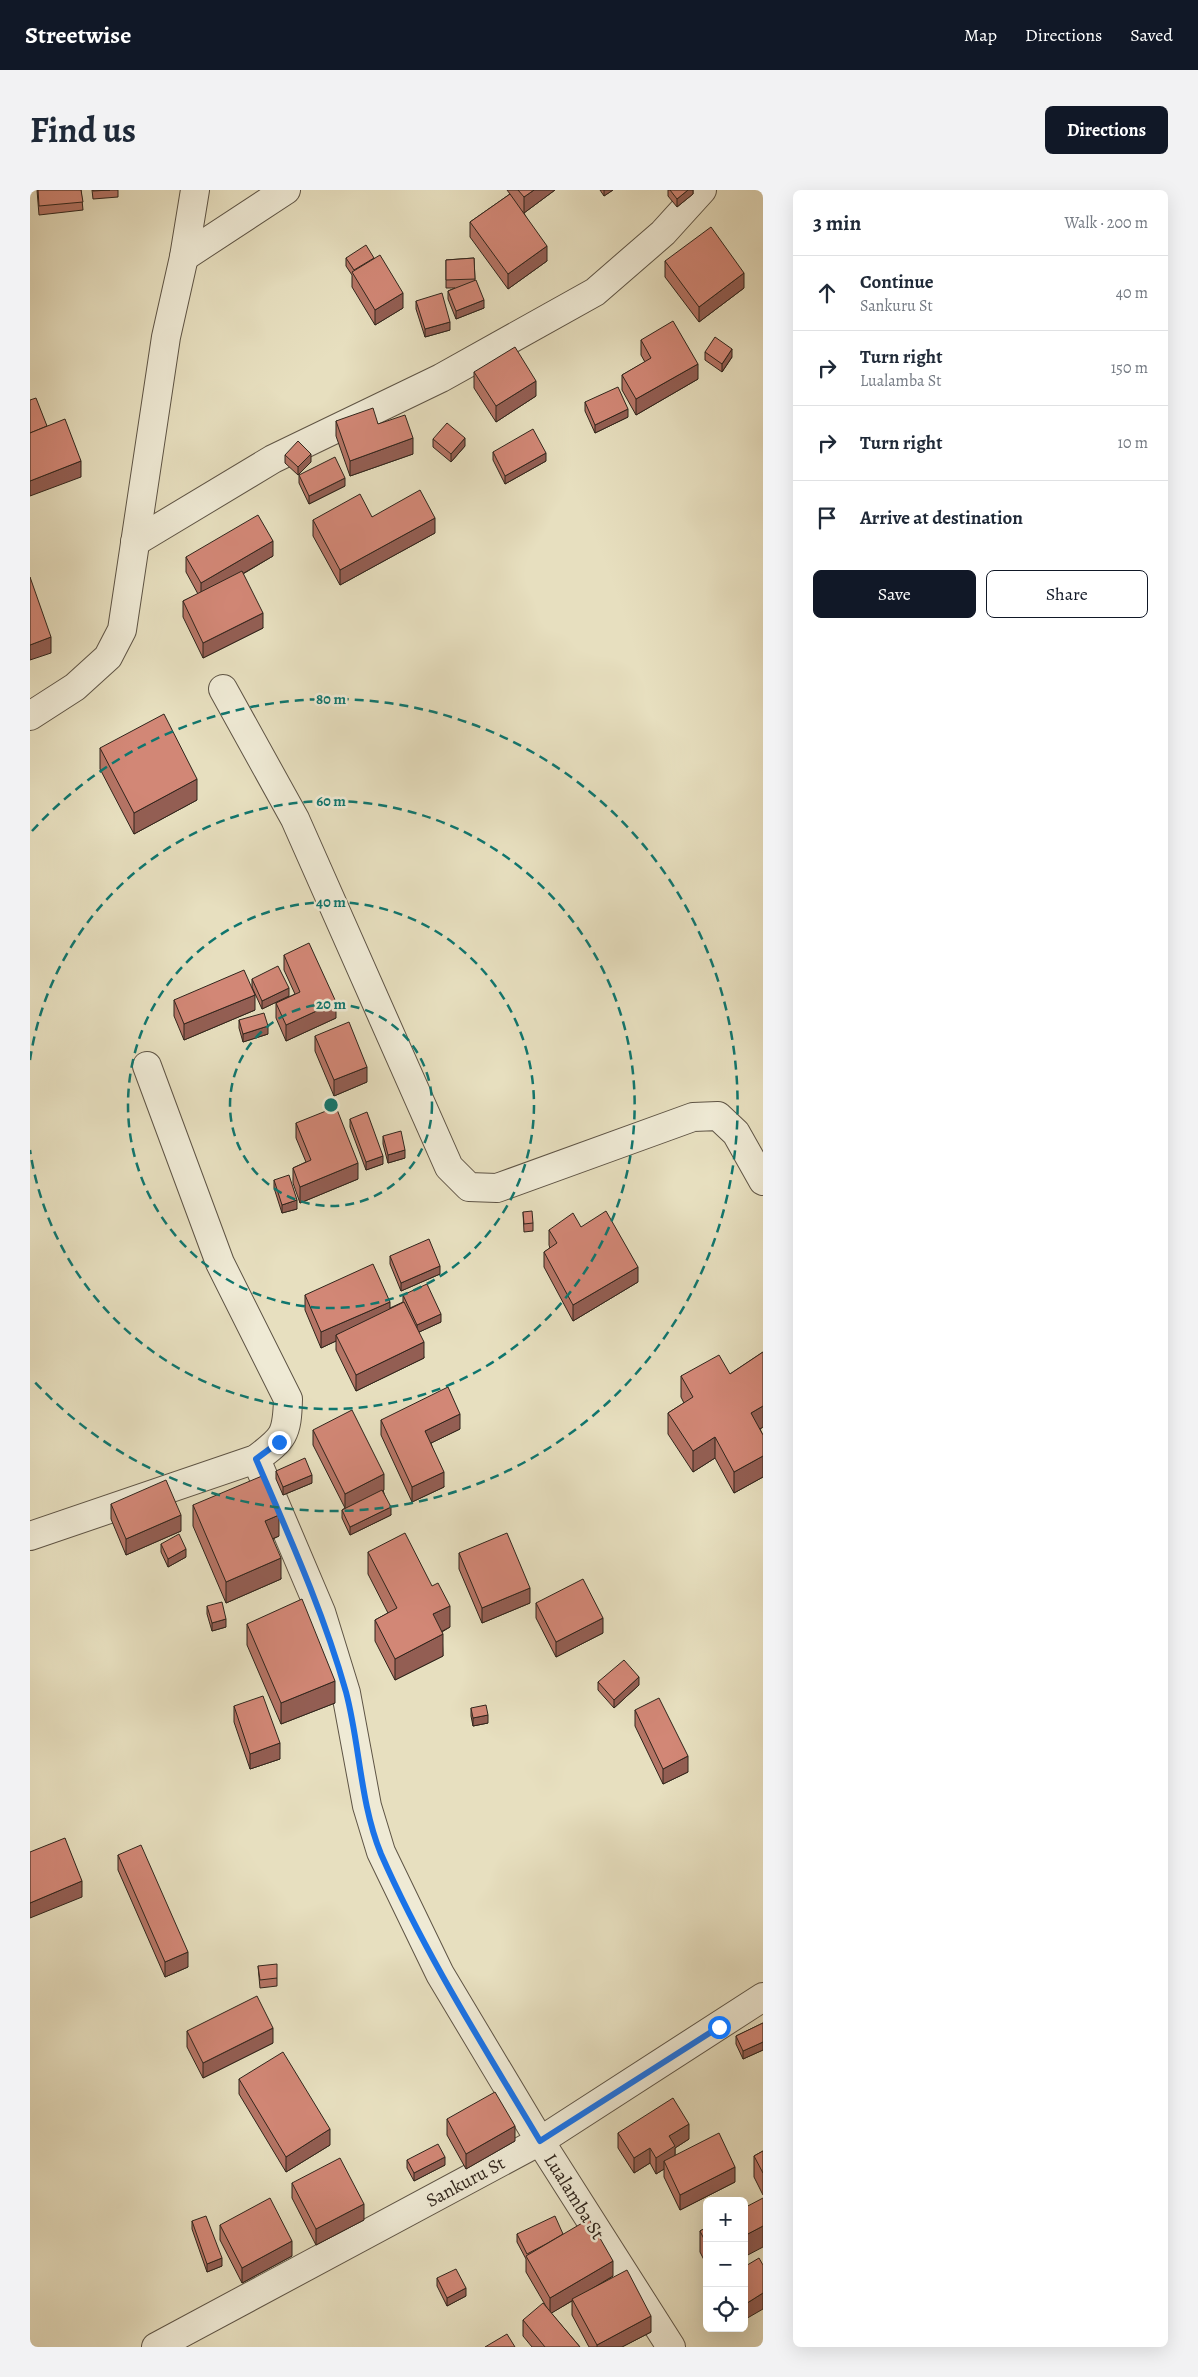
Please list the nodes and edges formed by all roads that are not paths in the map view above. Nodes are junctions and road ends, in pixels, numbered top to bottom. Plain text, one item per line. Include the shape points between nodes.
1 (195, 190) edge
2 (286, 190) edge
3 (702, 190) edge
4 (184, 257) junction
5 (135, 542) junction
6 (223, 689) dead end
7 (30, 716) edge
8 (147, 1066) dead end
9 (763, 1181) edge
10 (256, 1459) junction
11 (30, 1536) edge
12 (763, 1997) edge
13 (540, 2141) junction
14 (156, 2347) edge
15 (671, 2347) edge

1 - 4 street
2 - 4 street
3 - 5 street via 663,233 595,292 440,378 273,459
4 - 5 street via 166,337
5 - 7 street via 122,630 108,657 75,687
6 - 9 street via 295,819 449,1167 469,1187 496,1188 693,1116 718,1116 736,1133
8 - 10 street via 220,1263 288,1399 287,1424 279,1442
10 - 11 street
10 - 13 street, Lualamba St via 321,1612 346,1693 367,1806 381,1852 440,1974
12 - 13 street, Sankuru St
13 - 14 street, Sankuru St
13 - 15 street, Lualamba St

